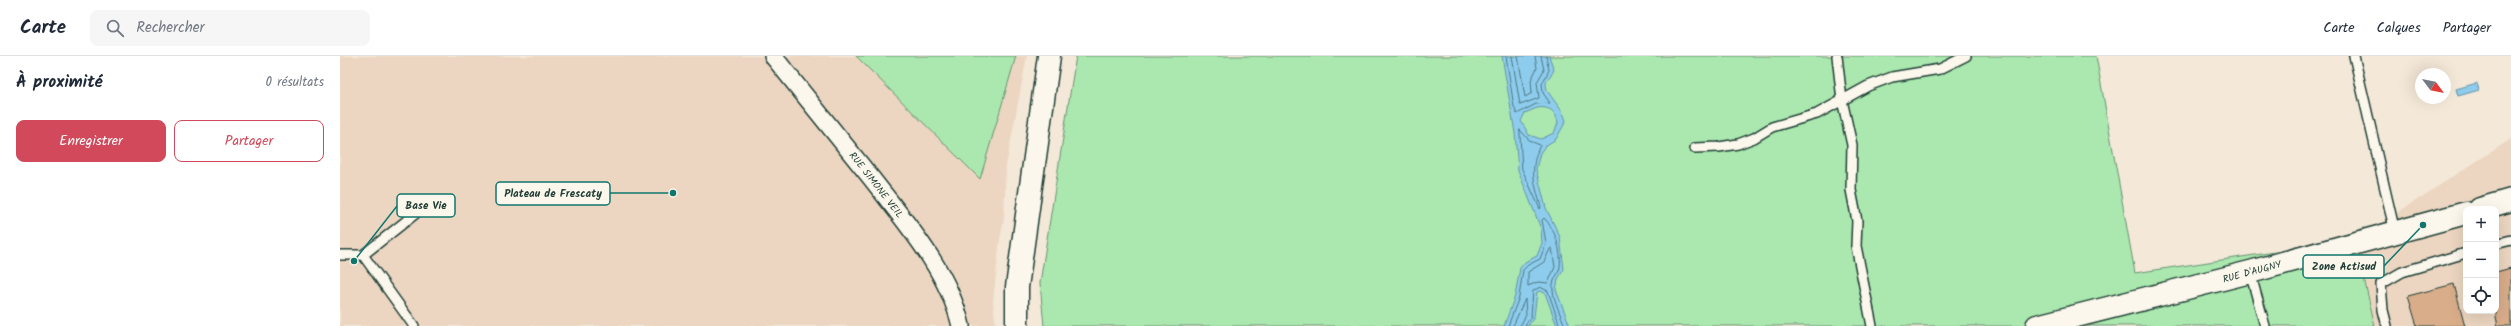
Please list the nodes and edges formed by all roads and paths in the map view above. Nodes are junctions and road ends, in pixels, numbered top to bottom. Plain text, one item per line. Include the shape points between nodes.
1 (773, 56) edge
2 (1049, 56) edge
3 (1837, 56) edge
4 (1966, 56) edge
5 (2354, 56) edge
6 (1842, 100) junction
7 (1695, 148) dead end
8 (2511, 200) edge
9 (2490, 206) edge
10 (415, 214) dead end
11 (2463, 214) edge
12 (2395, 234) junction
13 (2511, 240) edge
14 (2499, 243) edge
15 (2463, 254) edge
16 (340, 255) edge
17 (363, 255) junction
18 (2250, 272) junction
19 (414, 326) edge
20 (961, 326) edge
21 (1017, 326) edge
22 (1872, 326) edge
23 (2037, 326) edge
24 (2265, 326) edge
25 (2387, 326) edge

1 - 20 street, RUE SIMONE VEIL via 909,227 942,278
2 - 21 main road via 1017,287
3 - 6 lane
4 - 6 lane via 1940,69 1892,77
5 - 12 lane
6 - 7 lane via 1817,114 1772,126 1754,138 1738,144 1719,148
6 - 22 lane via 1852,145 1851,190 1857,221 1856,246
8 - 9 main road
10 - 17 lane
11 - 12 main road, RUE D'AUGNY
12 - 18 main road, RUE D'AUGNY
13 - 14 lane
15 - 25 lane via 2402,272 2381,284
16 - 17 lane
17 - 19 lane
18 - 23 main road, RUE D'AUGNY
18 - 24 lane

